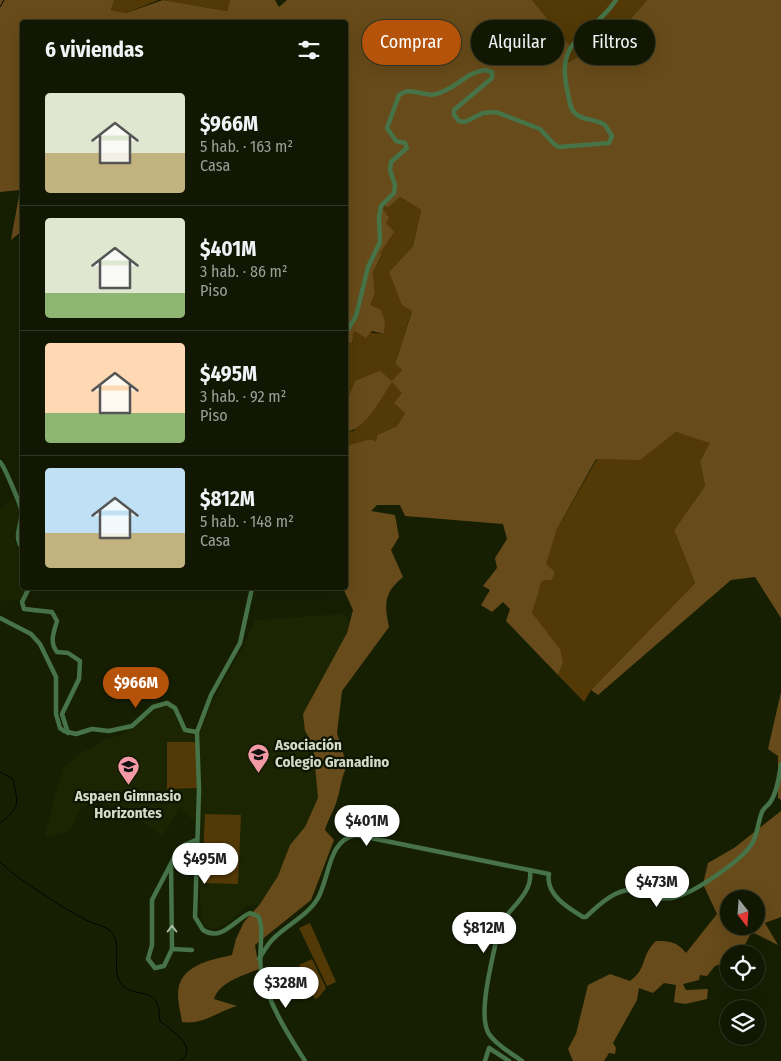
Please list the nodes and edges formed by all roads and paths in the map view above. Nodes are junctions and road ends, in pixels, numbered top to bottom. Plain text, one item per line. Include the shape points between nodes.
1 (616, 0) edge
2 (348, 329) edge
3 (0, 462) edge
4 (20, 506) edge
5 (20, 516) edge
6 (20, 543) edge
7 (28, 590) edge
8 (252, 590) edge
9 (0, 618) edge
10 (197, 732) junction
11 (68, 733) junction
12 (781, 764) edge
13 (196, 840) junction
14 (171, 864) junction
15 (530, 871) junction
16 (172, 949) junction
17 (192, 950) dead end
18 (259, 959) junction
19 (305, 1061) edge
20 (486, 1061) edge
21 (509, 1061) edge
22 (522, 1061) edge

1 - 2 street via 570,46 564,65 572,110 578,116 605,125 612,136 609,143 559,147 540,129 496,112 459,121 454,110 491,81 492,72 486,70 439,94 410,90 399,95 387,128 396,141 405,143 407,148 391,162 394,193 381,206 380,242 368,267 356,316
3 - 4 street via 6,469
5 - 6 street via 17,536
7 - 11 street via 22,602 24,609 52,612 57,621 52,636 54,648 80,661 79,679 62,714
8 - 10 street via 240,642 210,695
9 - 11 street via 31,634 40,644 56,676 57,722
10 - 11 street via 185,730 175,708 167,704 153,707 132,726
10 - 13 street via 199,790
12 - 15 street via 775,793 762,810 750,847 710,879 674,897 661,899 631,890 583,917 554,894 549,874
13 - 14 street via 180,848
13 - 18 street via 197,924 208,934 216,934 224,932 243,916 254,913 260,918 261,925
16 -> 14 street
14 - 16 street via 152,900 150,964 155,968 164,966
15 - 18 street via 407,844 349,836 336,849 313,905 274,938
15 - 22 street via 527,892 504,916 499,927 484,1007 486,1029 490,1035
16 - 17 street
18 - 19 street via 270,999
20 - 21 street via 486,1050 492,1048

